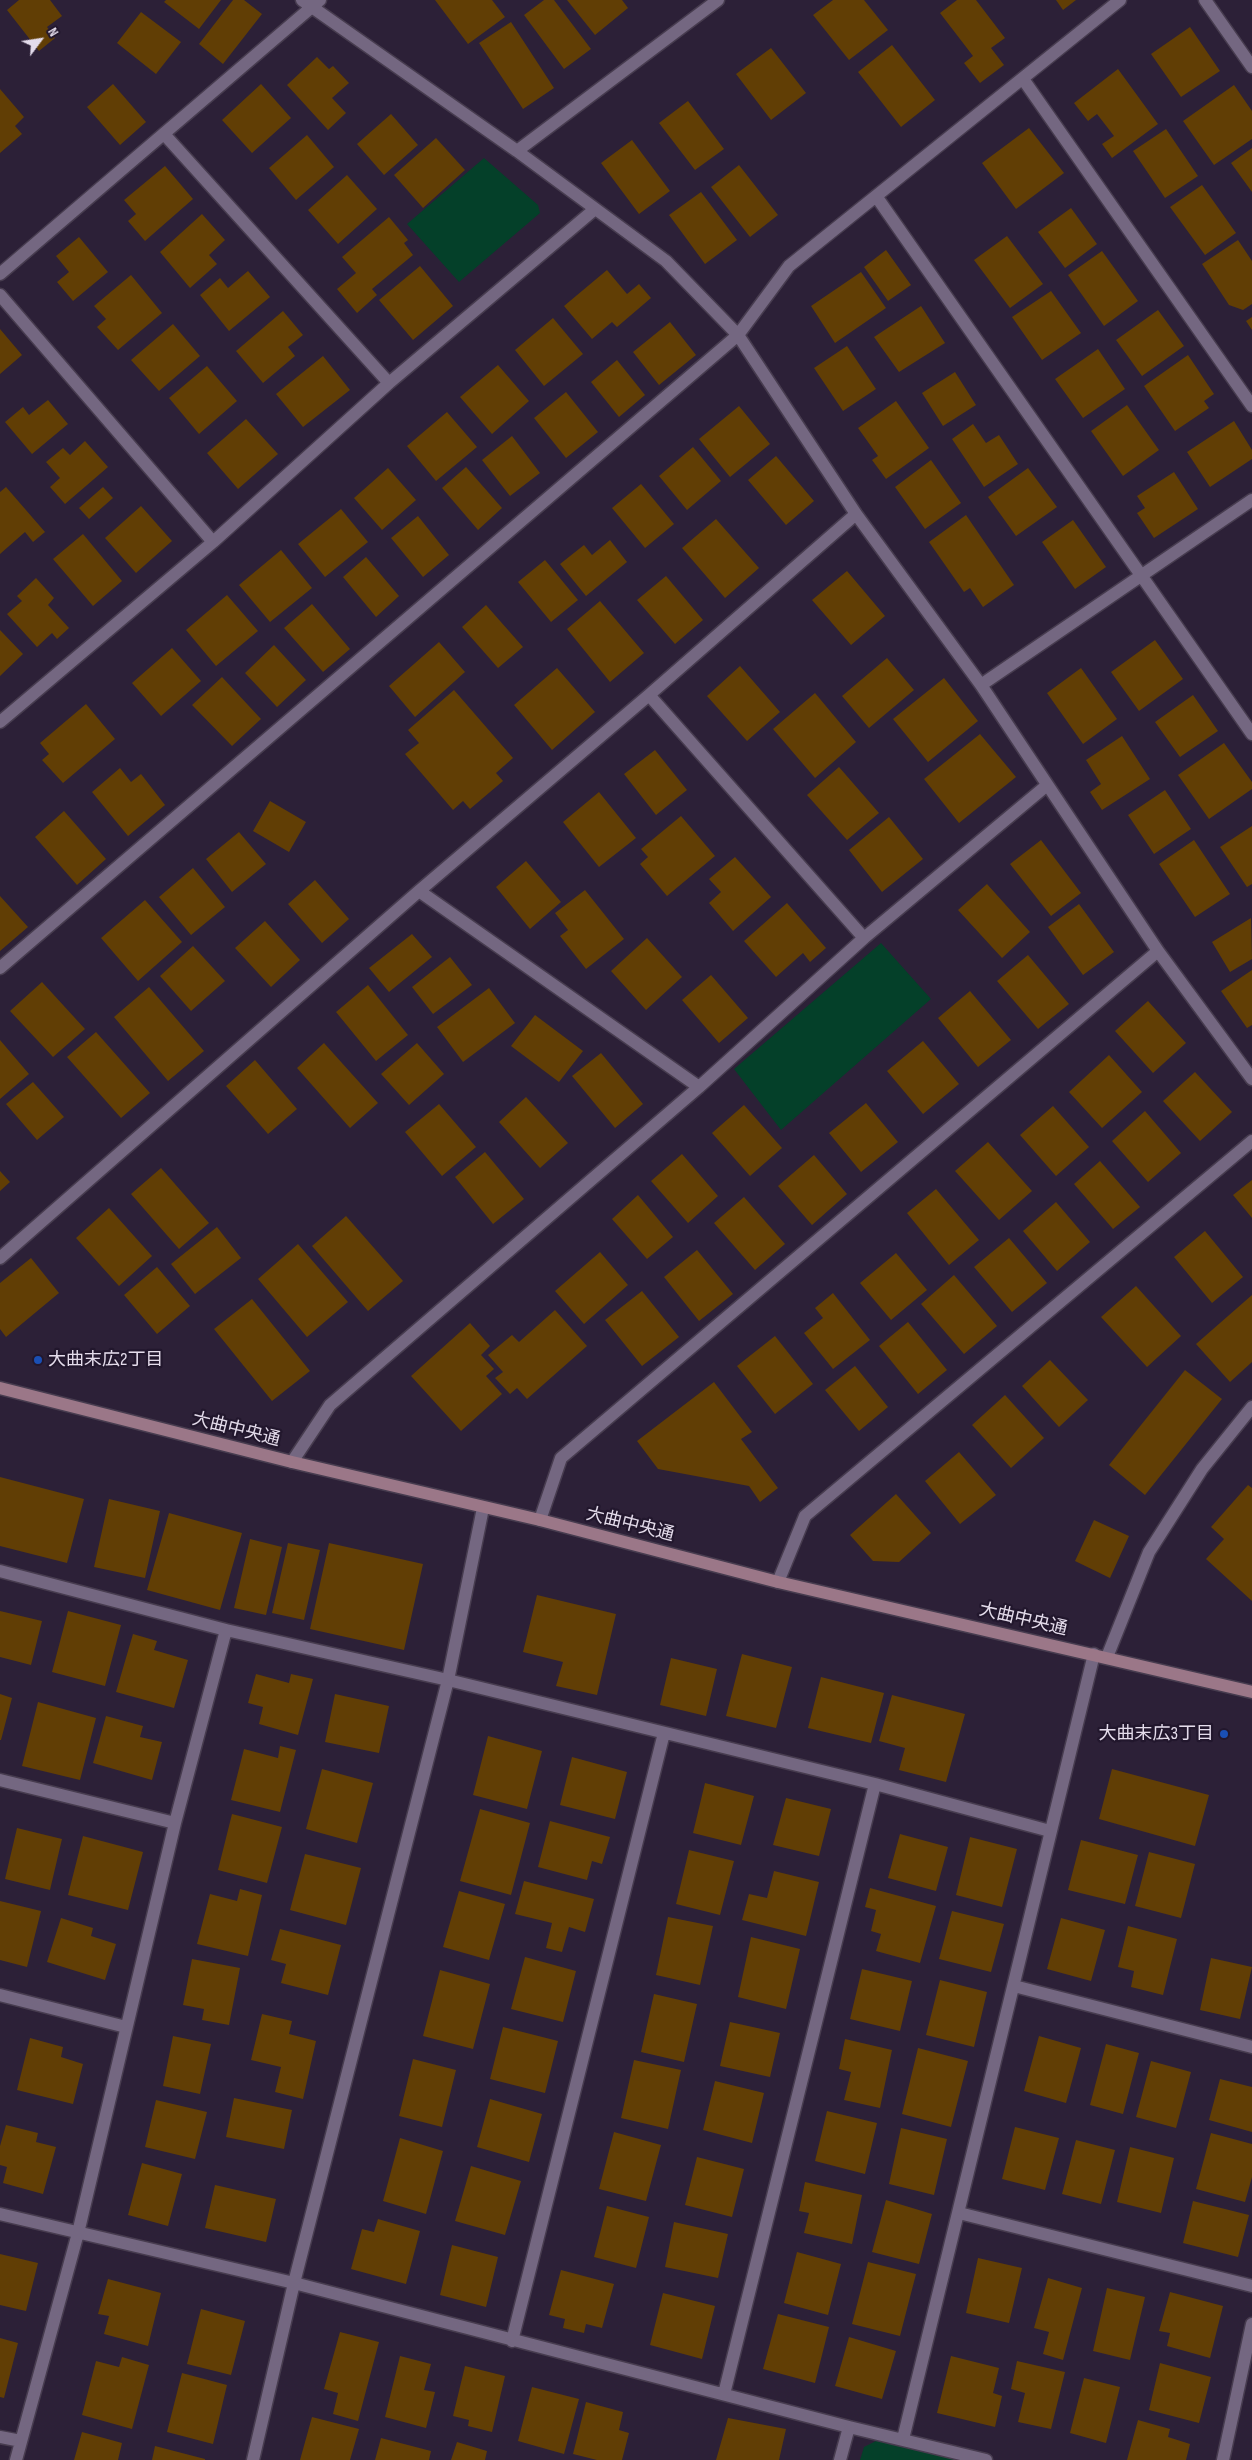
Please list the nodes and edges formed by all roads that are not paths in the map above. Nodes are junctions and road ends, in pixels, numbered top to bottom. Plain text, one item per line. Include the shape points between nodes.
1 (718, 0) edge
2 (1120, 0) edge
3 (1205, 0) edge
4 (311, 2) edge
5 (1252, 67) edge
6 (1023, 79) junction
7 (164, 134) junction
8 (517, 151) junction
9 (876, 196) junction
10 (595, 209) junction
11 (0, 274) edge
12 (0, 295) edge
13 (738, 335) junction
14 (389, 383) junction
15 (1252, 406) edge
16 (1252, 500) edge
17 (856, 514) junction
18 (212, 542) junction
19 (1142, 576) junction
20 (981, 685) junction
21 (649, 695) junction
22 (0, 722) edge
23 (1252, 734) edge
24 (1046, 786) junction
25 (418, 891) junction
26 (864, 938) junction
27 (1158, 951) junction
28 (0, 968) edge
29 (1252, 1079) edge
30 (700, 1086) junction
31 (1252, 1141) edge
32 (0, 1258) edge
33 (0, 1388) edge
34 (1252, 1407) edge
35 (292, 1462) junction
36 (483, 1508) junction
37 (540, 1520) junction
38 (0, 1571) edge
39 (778, 1582) junction
40 (226, 1630) junction
41 (1100, 1656) junction
42 (448, 1680) junction
43 (1252, 1692) edge
44 (664, 1732) junction
45 (0, 1780) edge
46 (875, 1784) junction
47 (175, 1823) junction
48 (1050, 1831) junction
49 (1014, 1986) junction
50 (0, 1996) edge
51 (126, 2027) junction
52 (1252, 2048) edge
53 (959, 2213) junction
54 (0, 2214) edge
55 (78, 2233) junction
56 (294, 2283) junction
57 (1252, 2286) edge
58 (1252, 2324) edge
59 (512, 2341) junction
60 (724, 2394) junction
61 (849, 2427) junction
62 (0, 2436) edge
63 (903, 2439) junction
64 (20, 2441) junction
65 (16, 2460) edge
66 (253, 2460) edge
67 (840, 2460) edge
68 (986, 2460) edge
69 (1222, 2460) edge

1 - 8 street
2 - 6 street
3 - 5 street
4 - 7 street
4 - 8 street
6 - 9 street
6 - 15 street
7 - 11 street
7 - 14 street
8 - 10 street
9 - 13 street via 789,266
9 - 19 street
10 - 13 street via 666,261
10 - 14 street
12 - 18 street
13 - 17 street
13 - 28 street
14 - 18 street
16 - 19 street
17 - 20 street
17 - 21 street
18 - 22 street
19 - 20 street
19 - 23 street
20 - 24 street
21 - 25 street
21 - 26 street
24 - 26 street
24 - 27 street
25 - 30 street
25 - 32 street
26 - 30 street
27 - 29 street
27 - 37 street via 561,1458
30 - 35 street via 330,1405
31 - 39 street via 805,1516
33 - 35 main road, 大曲中央通
34 - 41 street via 1202,1469 1149,1552
35 - 36 main road, 大曲中央通
36 - 37 main road, 大曲中央通
36 - 42 street
37 - 39 main road, 大曲中央通
38 - 40 street
39 - 41 main road, 大曲中央通
40 - 42 street
40 - 47 street
41 - 43 main road, 大曲中央通
41 - 48 street
42 - 44 street
42 - 56 street
44 - 46 street
44 - 59 street
45 - 47 street
46 - 48 street
46 - 60 street
47 - 51 street
48 - 49 street
49 - 52 street
49 - 53 street
50 - 51 street
51 - 55 street
53 - 57 street
53 - 63 street
54 - 55 street
55 - 56 street
55 - 64 street
56 - 59 street
56 - 66 street
58 - 69 street
59 - 60 street
60 - 61 street
61 - 63 street
61 - 67 street
62 - 64 street
63 - 68 street
64 - 65 street

